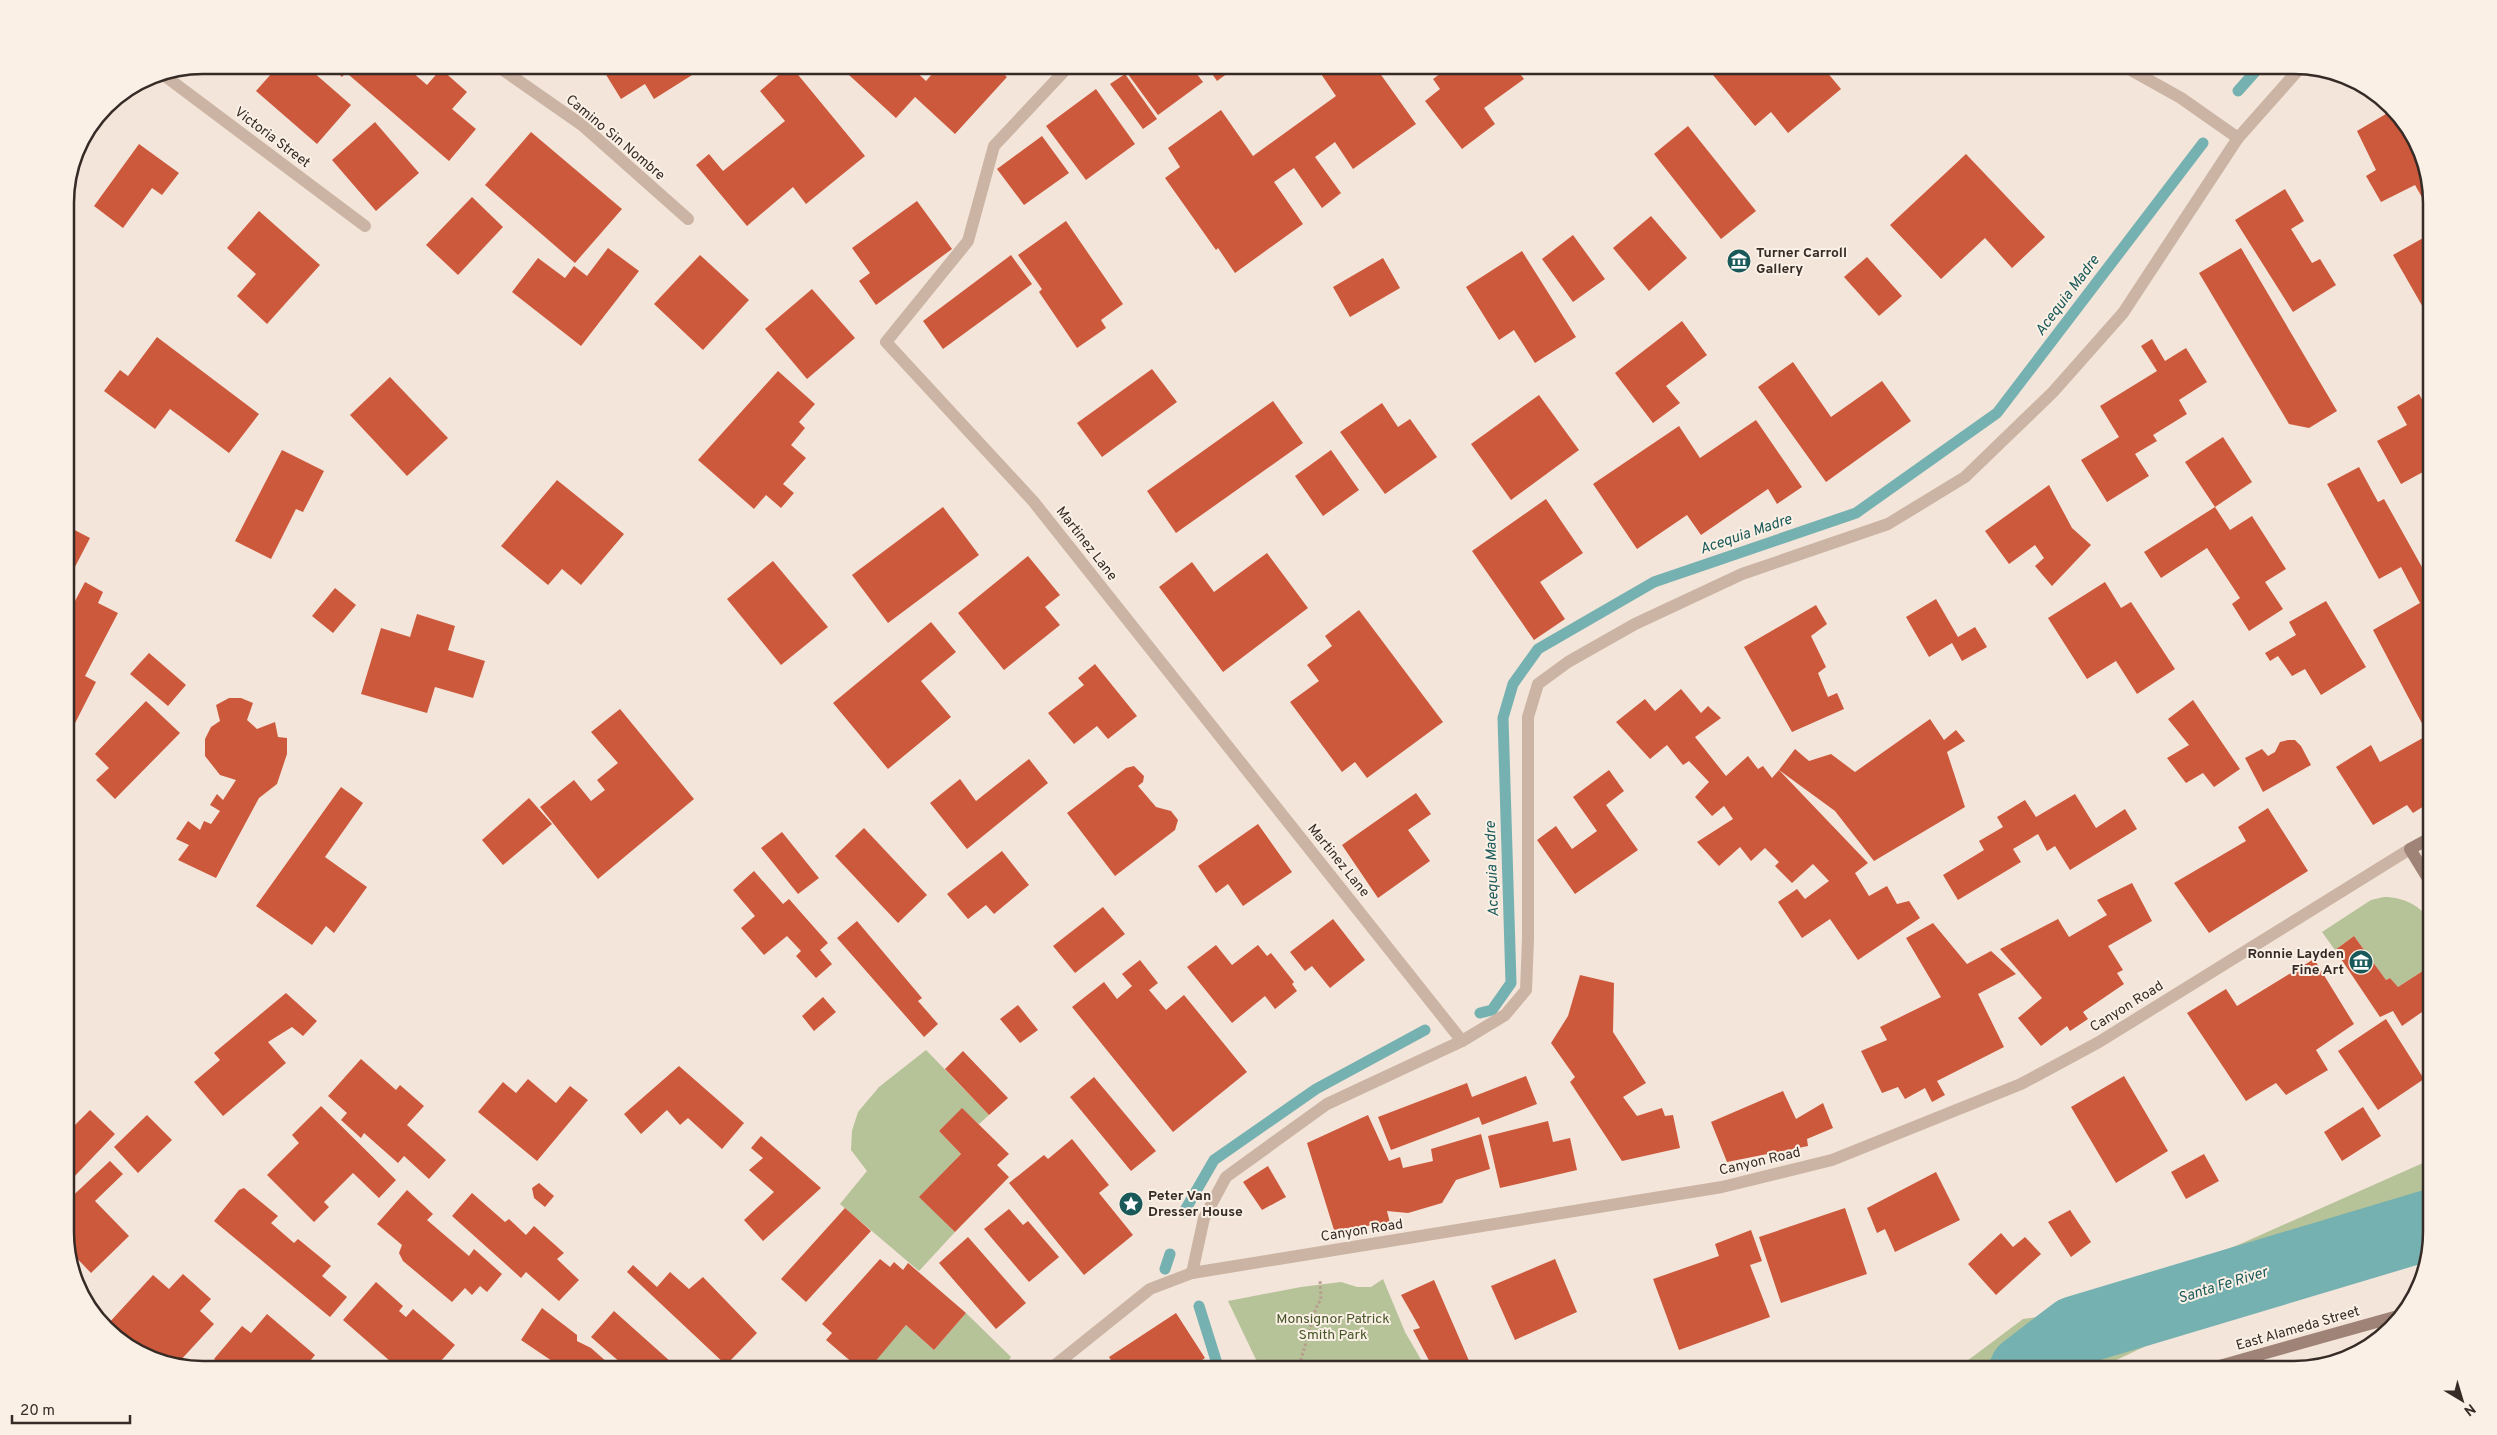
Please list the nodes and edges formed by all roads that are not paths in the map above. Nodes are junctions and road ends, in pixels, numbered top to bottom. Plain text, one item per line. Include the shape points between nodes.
1 (509, 74) edge
2 (1062, 74) edge
3 (2138, 74) edge
4 (2295, 74) edge
5 (169, 79) edge
6 (2238, 138) junction
7 (688, 219) dead end
8 (365, 226) dead end
9 (2423, 842) edge
10 (2410, 849) junction
11 (2423, 870) edge
12 (1462, 1040) junction
13 (1192, 1273) junction
14 (2391, 1318) edge
15 (1060, 1361) edge
16 (2237, 1361) edge

1 - 7 street, Camino Sin Nombre via 582,125
2 - 12 street, Martinez Lane via 994,146 968,241 886,342 1033,501
3 - 6 street via 2181,98
4 - 6 street
5 - 8 street, Victoria Street
6 - 12 street via 2123,313 2053,392 1966,477 1888,524 1742,574 1635,624 1568,662 1538,684 1528,717 1526,990 1506,1015
9 - 10 street, Canyon Road
10 - 11 street
10 - 13 street, Canyon Road via 2099,1042 2022,1084 1832,1160 1722,1187
12 - 13 street via 1328,1104 1226,1177 1204,1218
13 - 15 street, Canyon Road via 1150,1289
14 - 16 street, East Alameda Street

